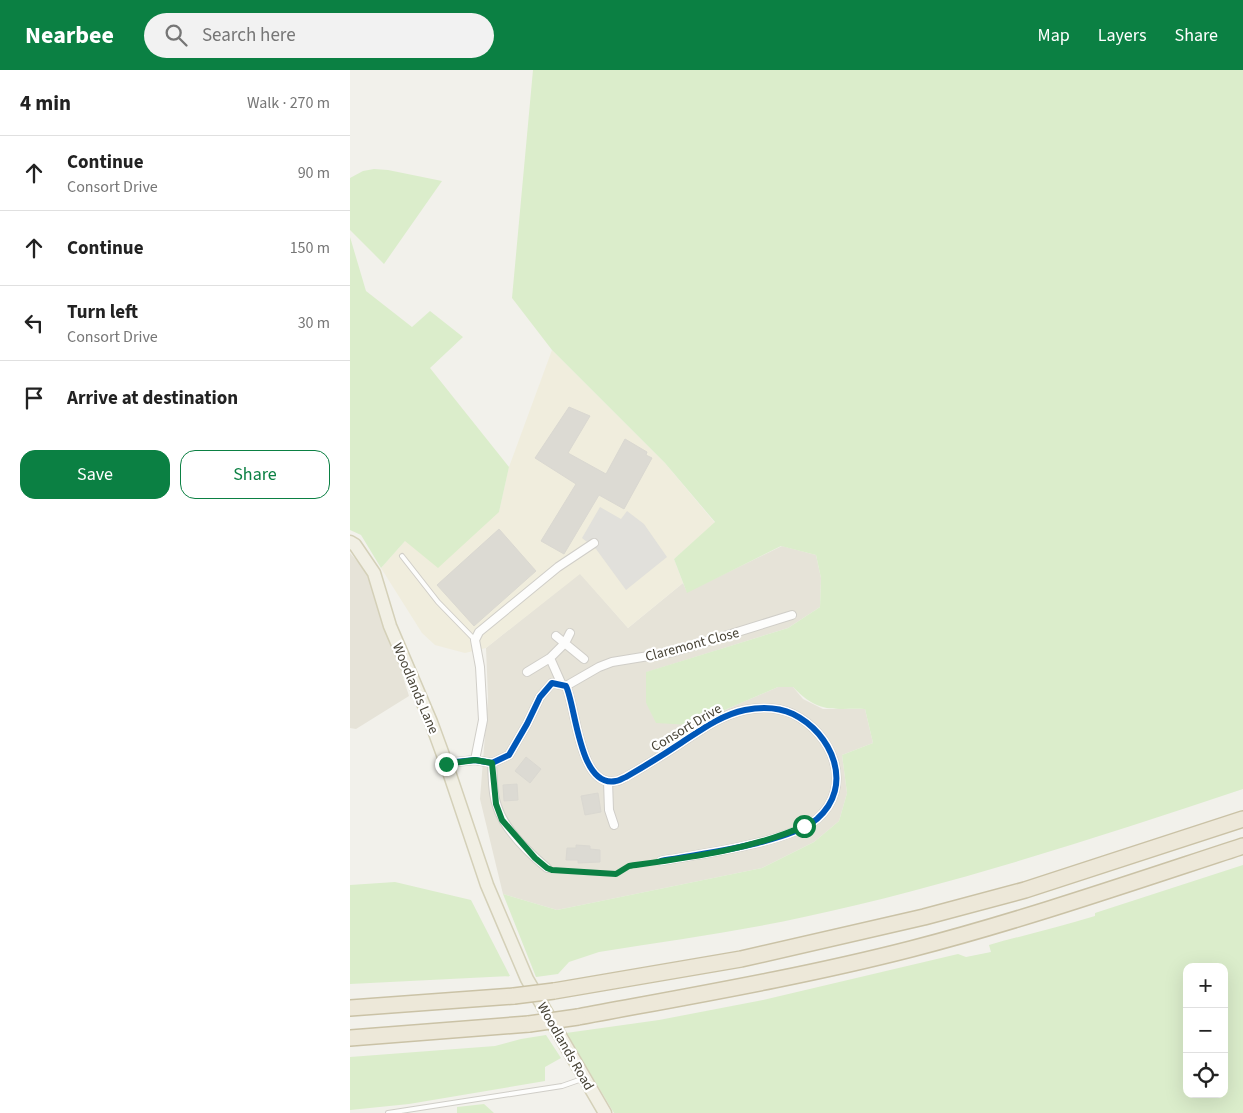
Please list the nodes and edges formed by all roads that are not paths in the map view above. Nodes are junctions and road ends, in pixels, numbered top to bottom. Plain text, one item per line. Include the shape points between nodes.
1 (350, 542) edge
2 (594, 543) dead end
3 (402, 556) dead end
4 (792, 615) dead end
5 (570, 633) dead end
6 (556, 636) dead end
7 (475, 640) junction
8 (565, 643) junction
9 (550, 658) junction
10 (584, 659) dead end
11 (527, 672) dead end
12 (564, 685) junction
13 (475, 760) junction
14 (492, 763) junction
15 (446, 764) junction
16 (608, 781) junction
17 (1243, 819) edge
18 (614, 825) dead end
19 (1243, 846) edge
20 (661, 861) road end
21 (547, 868) road end
22 (527, 979) joint
23 (350, 1008) edge
24 (350, 1038) edge
25 (584, 1078) junction
26 (388, 1113) edge
27 (605, 1113) edge

1 - 15 main road, Woodlands Lane via 374,573 390,626
2 - 7 street via 558,567 500,614 479,632
3 - 7 lane via 438,602
4 - 12 street, Claremont Close via 673,652 612,662
5 - 8 street
6 - 8 street
7 - 13 street via 483,720
8 - 9 street
8 - 10 street
9 - 11 street
9 - 12 street
12 - 14 street via 552,683 540,697 509,755
12 - 16 street via 570,694 584,755 600,778
13 - 14 street
13 - 15 street
14 - 21 street via 496,804 502,820
15 - 22 main road, Woodlands Lane via 487,886
16 - 18 street via 609,810
16 - 20 street, Consort Drive via 626,777 709,724 744,710 779,709 794,714 816,730 825,742 837,772 836,789 817,818 776,837 744,846
17 - 23 highway, bridge via 1025,890 741,959 554,991
19 - 24 highway, bridge via 911,949 746,986 529,1024
22 - 25 main road, Woodlands Road
25 - 26 lane via 562,1086
25 - 27 main road, Woodlands Road

